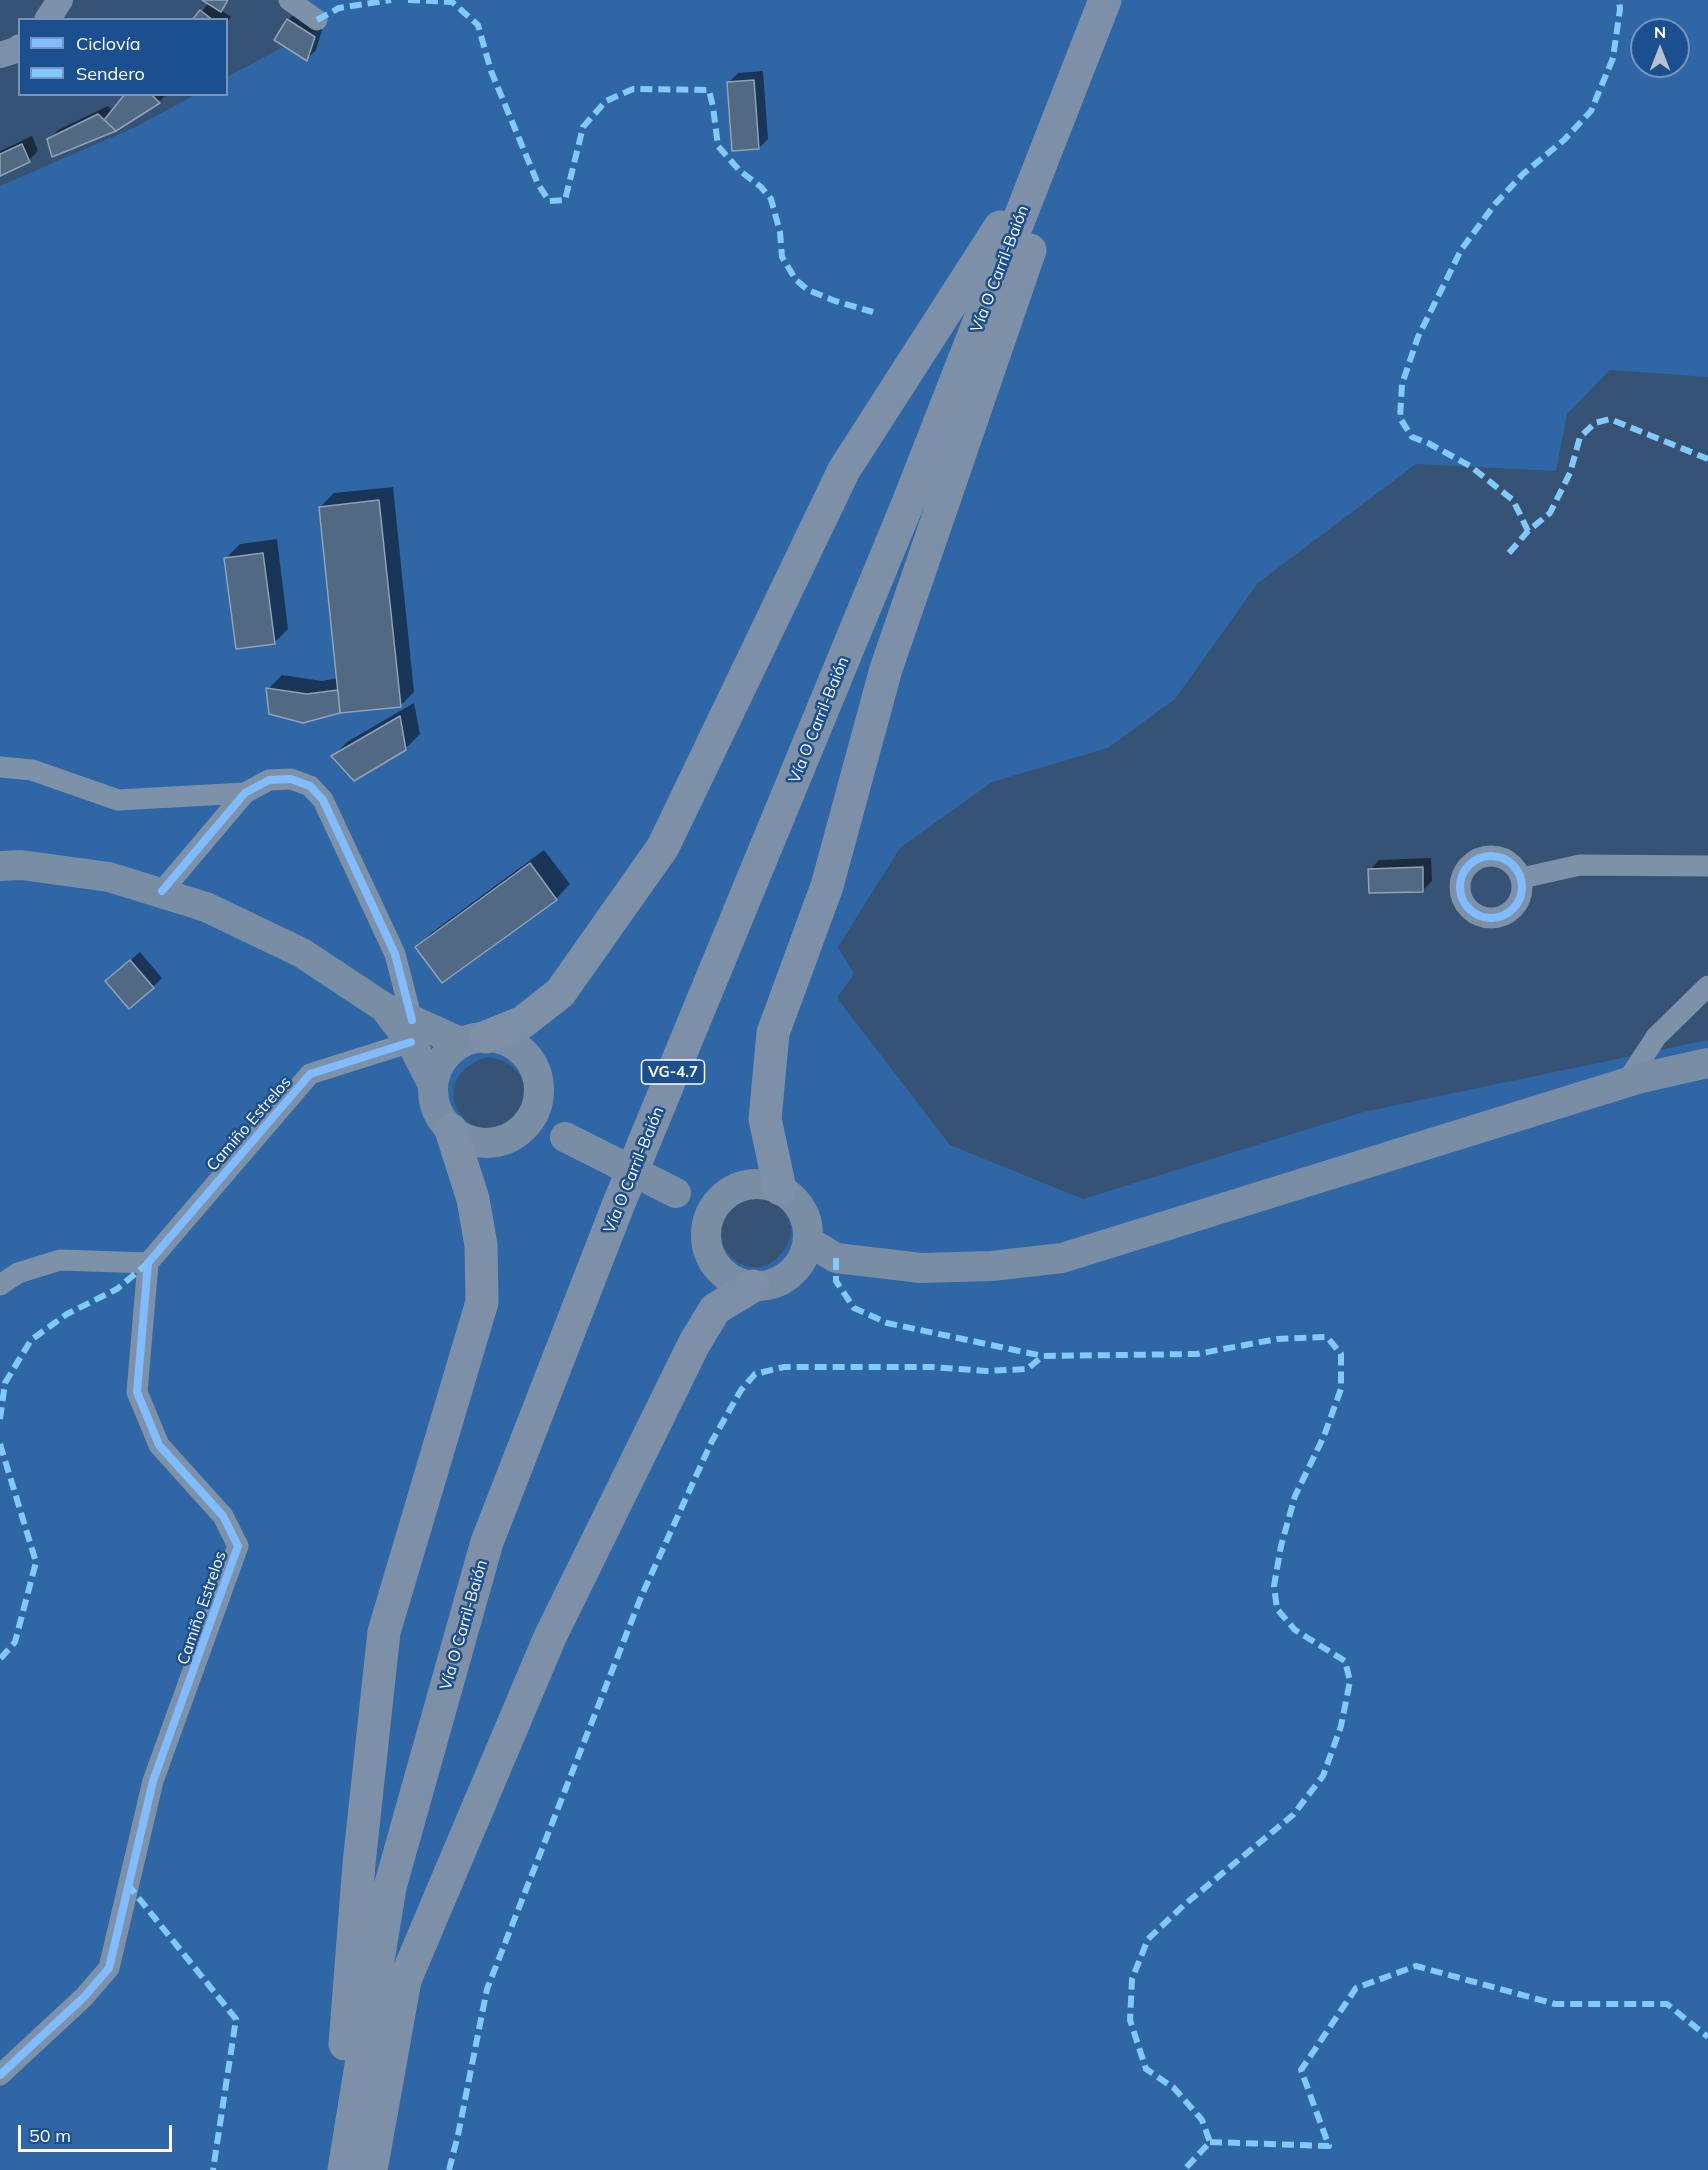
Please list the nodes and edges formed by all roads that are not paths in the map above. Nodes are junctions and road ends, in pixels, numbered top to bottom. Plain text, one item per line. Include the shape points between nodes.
1 (60, 0) edge
2 (289, 0) edge
3 (1104, 2) edge
4 (48, 18) edge
5 (317, 20) dead end
6 (18, 48) edge
7 (0, 56) edge
8 (0, 766) edge
9 (245, 793) junction
10 (0, 866) edge
11 (1708, 866) edge
12 (1521, 878) dead end
13 (162, 891) junction
14 (1708, 986) edge
15 (403, 1023) junction
16 (474, 1040) junction
17 (1708, 1063) edge
18 (1626, 1083) junction
19 (433, 1085) junction
20 (530, 1120) junction
21 (451, 1130) junction
22 (780, 1189) junction
23 (712, 1208) junction
24 (808, 1240) junction
25 (148, 1263) junction
26 (0, 1285) edge
27 (753, 1286) junction
28 (0, 2075) edge
29 (338, 2170) edge
30 (344, 2170) edge
31 (372, 2170) edge

1 - 4 street
2 - 5 street
3 - 16 highway via 999,230 844,470 663,847 560,993 523,1022
3 - 22 highway via 1050,193 886,669 827,886 773,1033 765,1119
3 - 30 highway, Vía O Carril-Baión / VG-4.7 via 908,503 620,1203 487,1542 390,1887
6 - 7 street
8 - 9 street via 32,770 118,800
9 - 13 street
9 - 15 street via 269,780 291,779 310,786 323,800 395,954
10 - 13 main road via 21,865 110,877
11 - 12 street via 1580,865
13 - 15 main road via 215,910 291,948
14 - 18 street via 1656,1037
15 - 16 main road
15 - 19 main road
15 - 25 street, Camiño Estrelos via 310,1074
16 - 19 main road via 447,1053 437,1068
16 - 20 main road via 502,1040 517,1047 528,1059 539,1089
17 - 18 main road
18 - 24 main road via 1062,1258 992,1266 921,1268 836,1258
19 - 21 main road via 434,1102
20 - 21 main road via 501,1140 484,1143
20 - 23 main road, bridge
21 - 29 highway via 473,1199 481,1245 482,1302 384,1632 359,1864
22 - 23 main road via 750,1183 722,1196
22 - 24 main road via 802,1210
23 - 27 main road via 706,1222 708,1252 725,1275
24 - 27 main road via 804,1256 789,1274 769,1285
25 - 26 street via 60,1260 18,1273
25 - 28 street, Camiño Estrelos via 137,1392 159,1445 223,1516 238,1546 153,1781 110,1968
27 - 31 highway via 715,1309 694,1344 545,1648 405,1980

